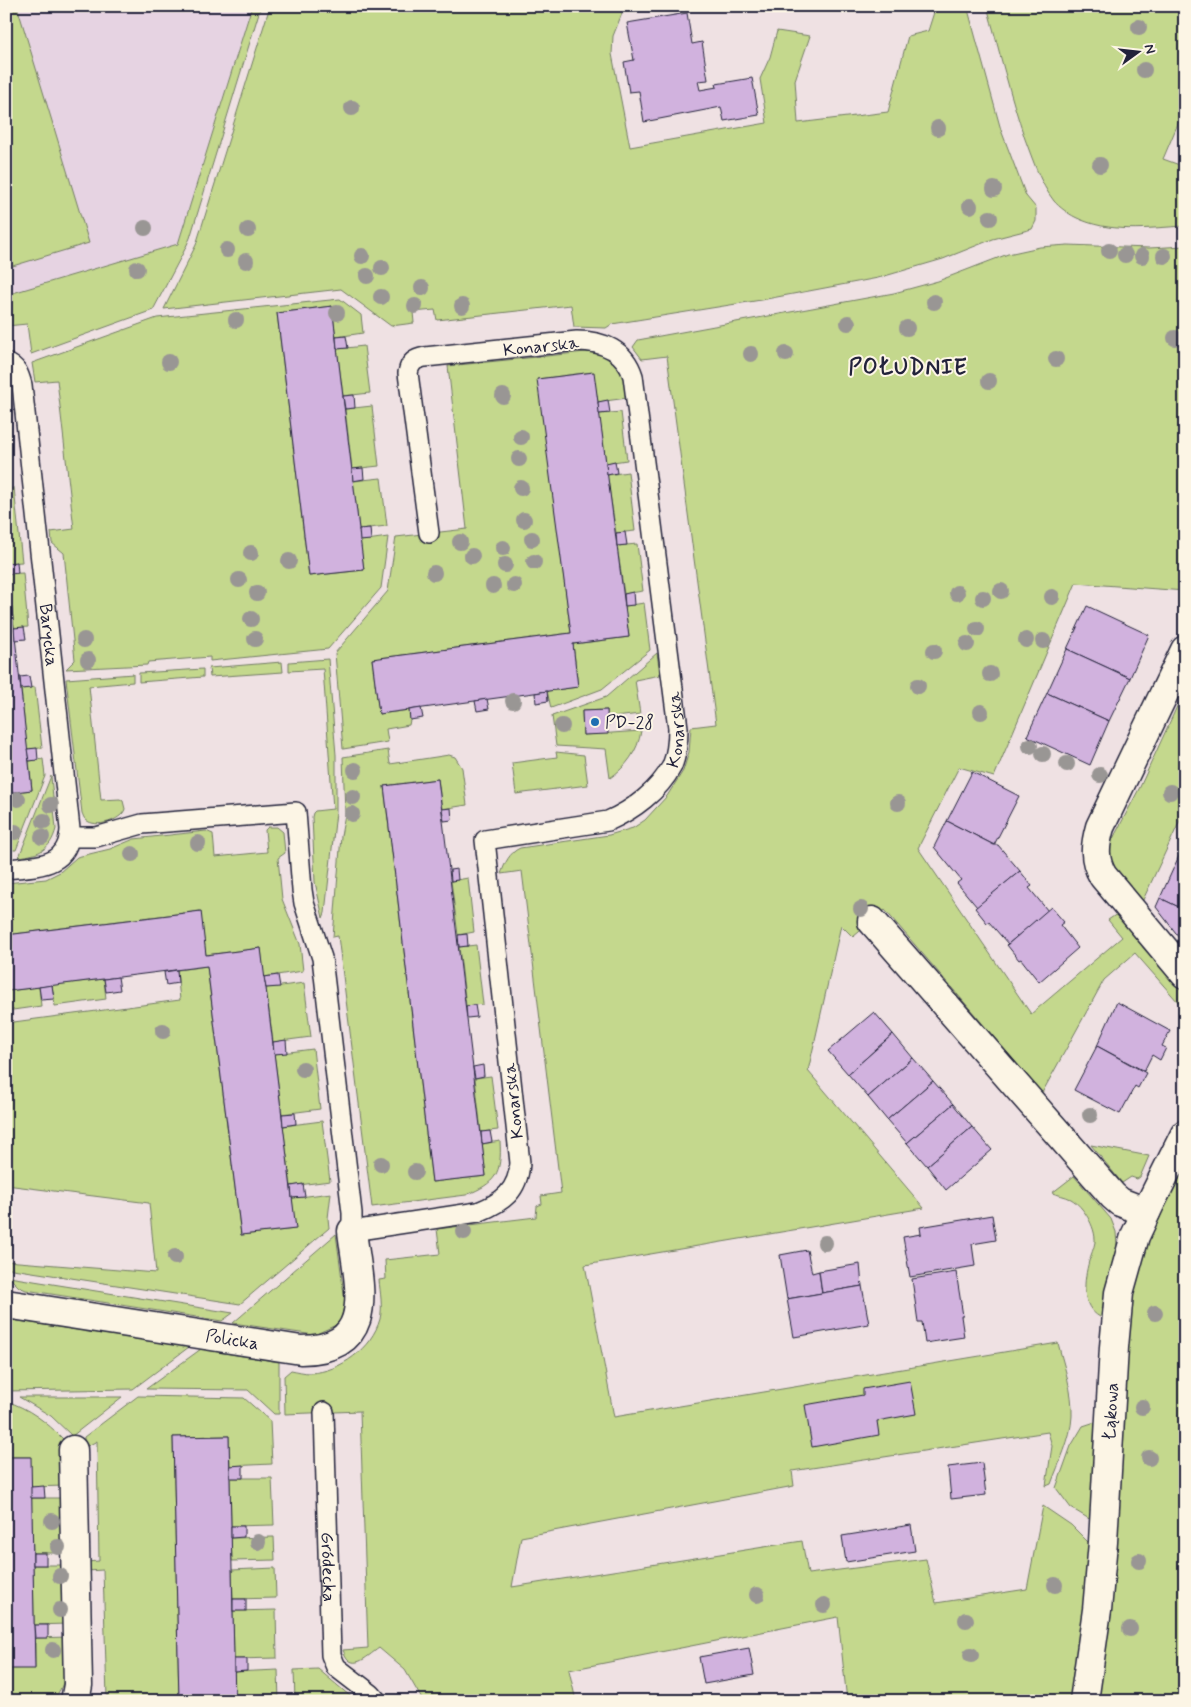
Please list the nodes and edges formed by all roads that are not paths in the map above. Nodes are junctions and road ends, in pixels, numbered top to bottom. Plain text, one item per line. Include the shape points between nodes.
1 (6, 363) edge
2 (429, 534) dead end
3 (1185, 650) edge
4 (69, 837) junction
5 (6, 869) edge
6 (872, 921) dead end
7 (1185, 974) edge
8 (1185, 1134) edge
9 (1146, 1212) junction
10 (352, 1231) junction
11 (6, 1304) edge
12 (324, 1412) dead end
13 (73, 1450) dead end
14 (75, 1701) edge
15 (377, 1701) edge
16 (1084, 1701) edge

1 - 4 lane, Barycka via 17,370 22,385
2 - 10 lane, Konarska via 408,373 414,360 578,341 602,344 624,356 634,376 678,728 677,746 672,766 637,806 624,815 608,821 485,840 520,1163 519,1176 512,1189 503,1199 478,1212
3 - 7 street via 1100,827 1095,844 1097,866 1103,876
4 - 5 lane via 65,849 49,863
4 - 10 lane via 96,837 142,824 296,812 304,903 322,958
6 - 9 street via 1113,1196
8 - 9 street, Łąkowa
9 - 16 street, Łąkowa via 1120,1293 1103,1542
10 - 11 street, Policka via 361,1305 358,1318 343,1339 316,1350
12 - 15 lane, Gródecka via 331,1655 336,1666
13 - 14 street via 78,1685

